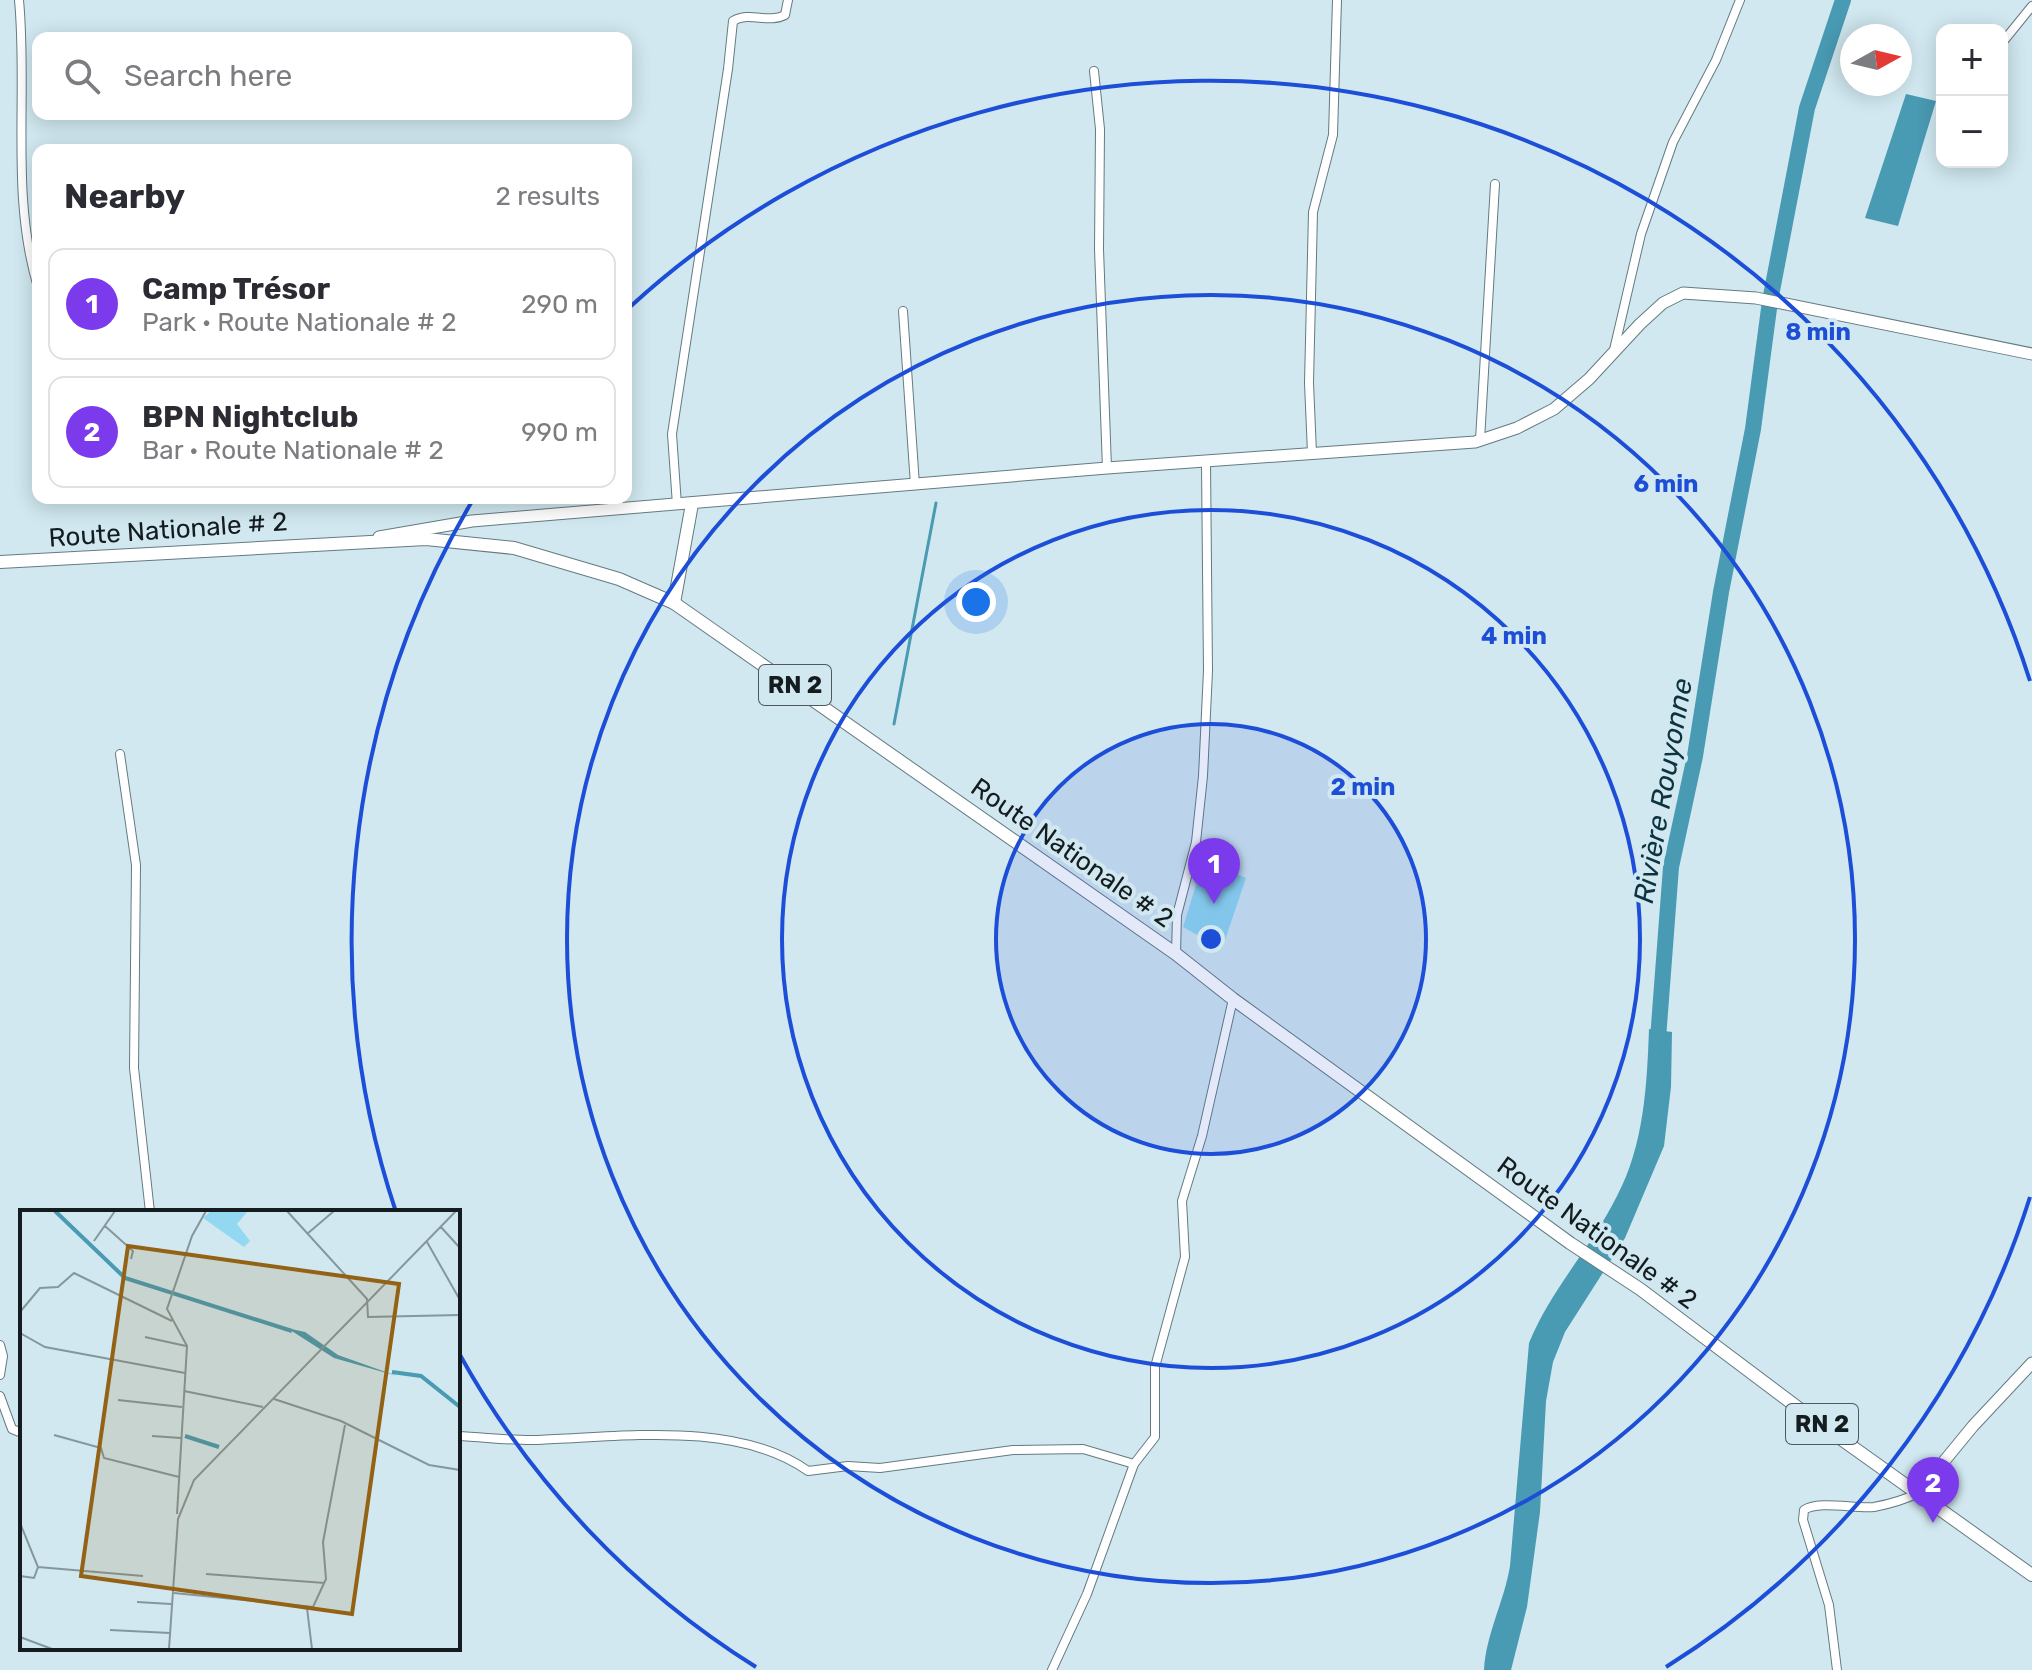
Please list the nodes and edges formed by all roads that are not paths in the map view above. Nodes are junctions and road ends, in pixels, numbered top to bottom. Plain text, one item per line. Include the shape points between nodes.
1 (19, 0) edge
2 (788, 0) edge
3 (1337, 0) edge
4 (1740, 0) edge
5 (2032, 6) edge
6 (2008, 36) edge
7 (1094, 71) dead end
8 (1495, 184) dead end
9 (32, 245) edge
10 (903, 311) dead end
11 (1614, 350) junction
12 (2032, 354) edge
13 (1480, 440) junction
14 (1312, 453) junction
15 (1206, 463) junction
16 (1107, 468) junction
17 (915, 485) junction
18 (692, 504) junction
19 (677, 505) junction
20 (363, 540) junction
21 (0, 562) edge
22 (674, 603) junction
23 (120, 754) dead end
24 (1176, 954) junction
25 (1233, 999) junction
26 (150, 1210) edge
27 (0, 1345) edge
28 (2032, 1363) edge
29 (0, 1375) edge
30 (0, 1396) edge
31 (20, 1432) edge
32 (460, 1436) edge
33 (1134, 1464) junction
34 (1918, 1493) junction
35 (2032, 1575) edge
36 (1052, 1670) edge
37 (1837, 1670) edge

1 - 9 street via 24,188
2 - 19 street via 785,15 750,15 733,21 729,36 672,434
3 - 14 street via 1333,135 1313,212
4 - 11 street via 1673,142 1641,234
5 - 6 street
7 - 16 street via 1100,129
8 - 13 street
10 - 17 street
11 - 12 main road via 1663,303 1683,293 1711,293
11 - 13 main road via 1554,409
13 - 14 main road
14 - 15 main road
15 - 16 main road
15 - 24 street via 1203,776 1196,842 1177,915
16 - 17 main road
17 - 18 main road
18 - 19 main road
18 - 22 main road
19 - 20 main road via 472,521
20 - 21 main road, Route Nationale # 2 / RN 2
20 - 22 main road, Route Nationale # 2 / RN 2 via 426,539 514,548 619,579
22 - 24 main road, Route Nationale # 2 / RN 2
23 - 26 street via 136,865 134,1068
24 - 25 main road, Route Nationale # 2 / RN 2
25 - 33 street via 1182,1201 1185,1257 1155,1367 1155,1437
25 - 34 main road, Route Nationale # 2 / RN 2
27 - 29 street
28 - 34 main road
30 - 31 street via 12,1429
32 - 33 street via 536,1440 612,1433 683,1435 785,1455 808,1471 880,1468 1013,1450 1083,1449
33 - 36 street via 1087,1594
34 - 35 main road, Route Nationale # 2 / RN 2
34 - 37 street via 1873,1507 1815,1504 1804,1510 1829,1605

